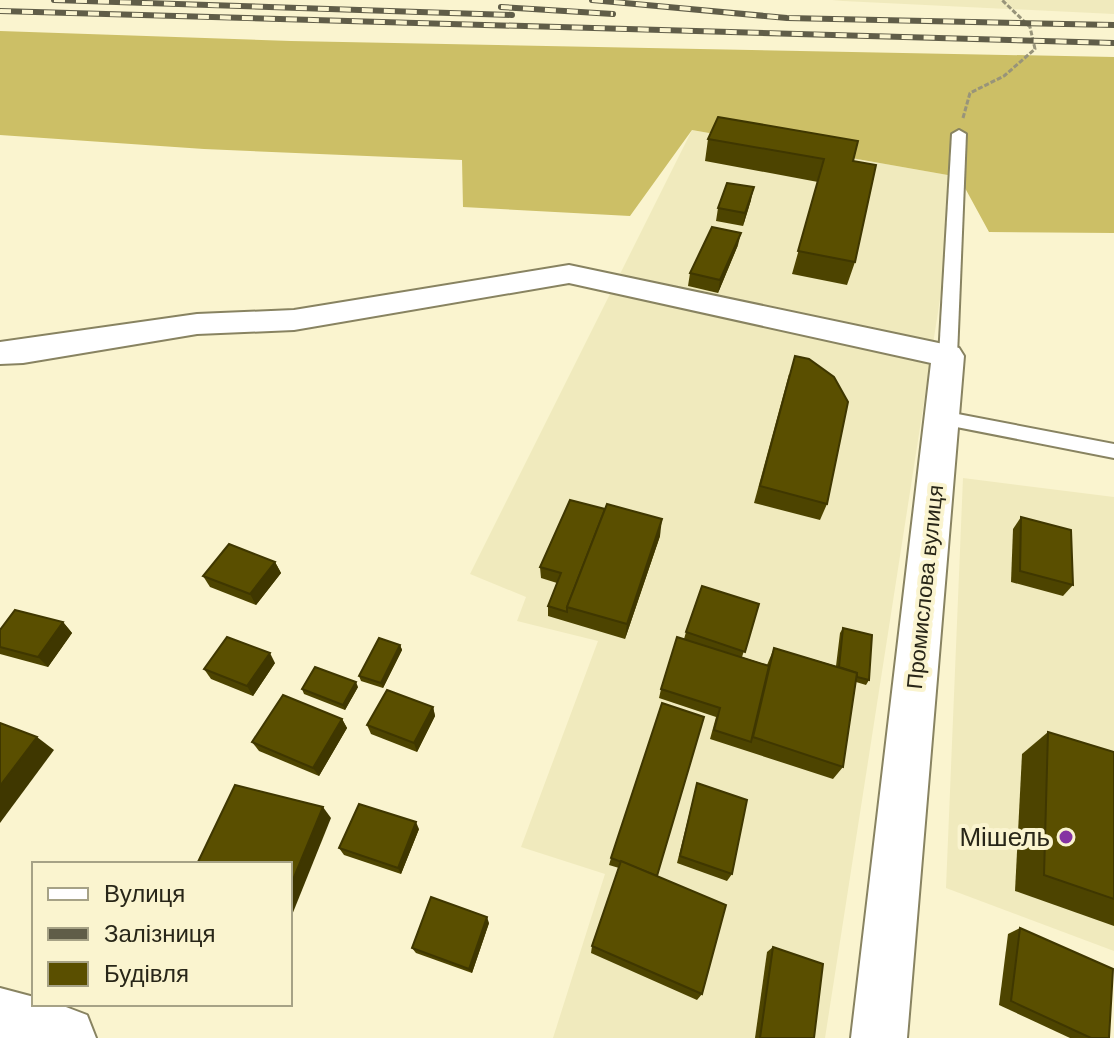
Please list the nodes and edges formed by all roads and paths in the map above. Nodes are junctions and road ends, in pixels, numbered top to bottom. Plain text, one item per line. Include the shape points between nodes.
1 (1002, 0) edge
2 (959, 134) joint
3 (0, 353) edge
4 (948, 356) junction
5 (942, 418) junction
6 (1114, 451) edge
7 (0, 1020) edge
8 (64, 1038) edge
9 (879, 1038) edge

1 - 2 path via 1035,34 1035,49 1004,76 970,93
2 - 4 lane, Промислова вулиця
3 - 4 street via 197,324 294,320 569,274
4 - 5 street, Промислова вулиця
5 - 6 lane
5 - 9 street, Промислова вулиця
7 - 8 main road

